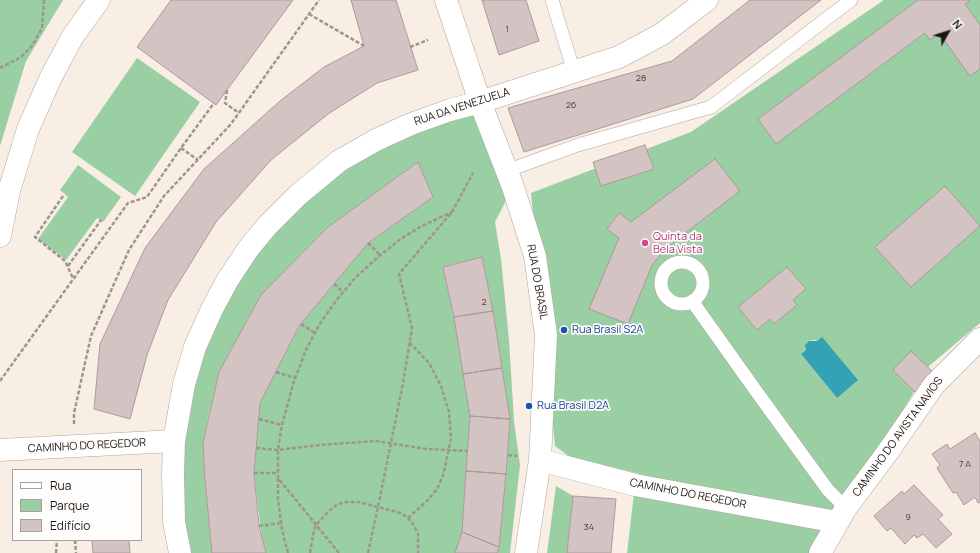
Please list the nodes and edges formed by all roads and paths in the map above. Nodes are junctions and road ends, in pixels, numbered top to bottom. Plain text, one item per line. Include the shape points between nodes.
1 (44, 0) edge
2 (99, 0) edge
3 (319, 0) edge
4 (446, 0) edge
5 (552, 0) edge
6 (707, 0) edge
7 (850, 0) edge
8 (309, 14) junction
9 (428, 40) dead end
10 (364, 46) dead end
11 (410, 47) dead end
12 (0, 68) edge
13 (574, 72) junction
14 (226, 90) dead end
15 (480, 102) junction
16 (214, 103) dead end
17 (239, 114) junction
18 (181, 148) junction
19 (198, 160) junction
20 (506, 170) junction
21 (473, 173) dead end
22 (62, 196) dead end
23 (452, 212) junction
24 (101, 220) dead end
25 (0, 236) edge
26 (368, 243) dead end
27 (380, 255) junction
28 (68, 266) junction
29 (73, 278) junction
30 (334, 284) dead end
31 (343, 292) junction
32 (692, 301) dead end
33 (301, 324) dead end
34 (315, 333) junction
35 (980, 339) edge
36 (409, 342) junction
37 (276, 372) dead end
38 (295, 378) junction
39 (0, 381) edge
40 (259, 419) dead end
41 (282, 425) junction
42 (74, 427) dead end
43 (174, 441) junction
44 (391, 443) junction
45 (256, 448) dead end
46 (0, 450) edge
47 (278, 450) junction
48 (449, 451) junction
49 (468, 451) dead end
50 (540, 460) junction
51 (254, 473) dead end
52 (278, 473) junction
53 (278, 478) junction
54 (378, 507) junction
55 (842, 515) junction
56 (408, 518) junction
57 (281, 523) junction
58 (316, 525) junction
59 (259, 526) dead end
60 (57, 541) edge
61 (74, 541) edge
62 (56, 553) edge
63 (76, 553) edge
64 (180, 553) edge
65 (288, 553) edge
66 (310, 553) edge
67 (339, 553) edge
68 (368, 553) edge
69 (418, 553) edge
70 (526, 553) edge
71 (820, 553) edge

1 - 12 path via 42,28 32,46 21,57
2 - 25 street via 73,36 28,129 9,191
3 - 8 path
4 - 15 street, RUA DO BRASIL
5 - 13 lane
6 - 13 street, RUA DA VENEZUELA via 662,34 619,57
7 - 20 lane via 711,107 578,145
8 - 10 path
8 - 17 path
9 - 11 path
13 - 15 street, RUA DA VENEZUELA
14 - 17 path via 225,103
15 - 20 street, RUA DO BRASIL
15 - 43 street, RUA DA VENEZUELA via 411,124 339,161 298,195 267,226 227,280 195,347 184,384
16 - 18 path
17 - 19 path
18 - 19 path
18 - 29 path via 146,197 128,203
19 - 42 path via 164,196 129,250 91,336 74,413
20 - 50 street, RUA DO BRASIL via 535,256 546,335
21 - 23 path
22 - 28 path via 35,237
23 - 27 path via 422,226
23 - 36 path via 399,274 412,328
24 - 28 path
26 - 27 path
27 - 31 path
28 - 29 path
29 - 39 path
30 - 31 path
31 - 34 path
32 - 55 lane via 828,490
33 - 34 path
34 - 38 path
35 - 55 street, CAMINHO DO AVISTA NAVIOS via 934,385
36 - 44 path
36 - 48 path via 429,363 441,386 451,426
37 - 38 path
38 - 41 path
40 - 41 path
41 - 47 path
43 - 46 street, CAMINHO DO REGEDOR
43 - 64 street, RUA DA VENEZUELA via 174,522
44 - 47 path via 357,442
44 - 48 path
44 - 54 path
45 - 47 path
47 - 52 path
48 - 49 path
48 - 56 path via 437,489
50 - 55 street, CAMINHO DO REGEDOR via 635,485
50 - 70 street, RUA DO BRASIL
51 - 52 path
52 - 53 path
53 - 57 path
53 - 58 path
54 - 56 path via 401,513
54 - 58 path via 359,502 338,504
54 - 68 path
55 - 71 street, CAMINHO DO AVISTA NAVIOS
56 - 69 path via 418,533
57 - 59 path
57 - 65 path
58 - 66 path
58 - 67 path
60 - 62 path
61 - 63 path

